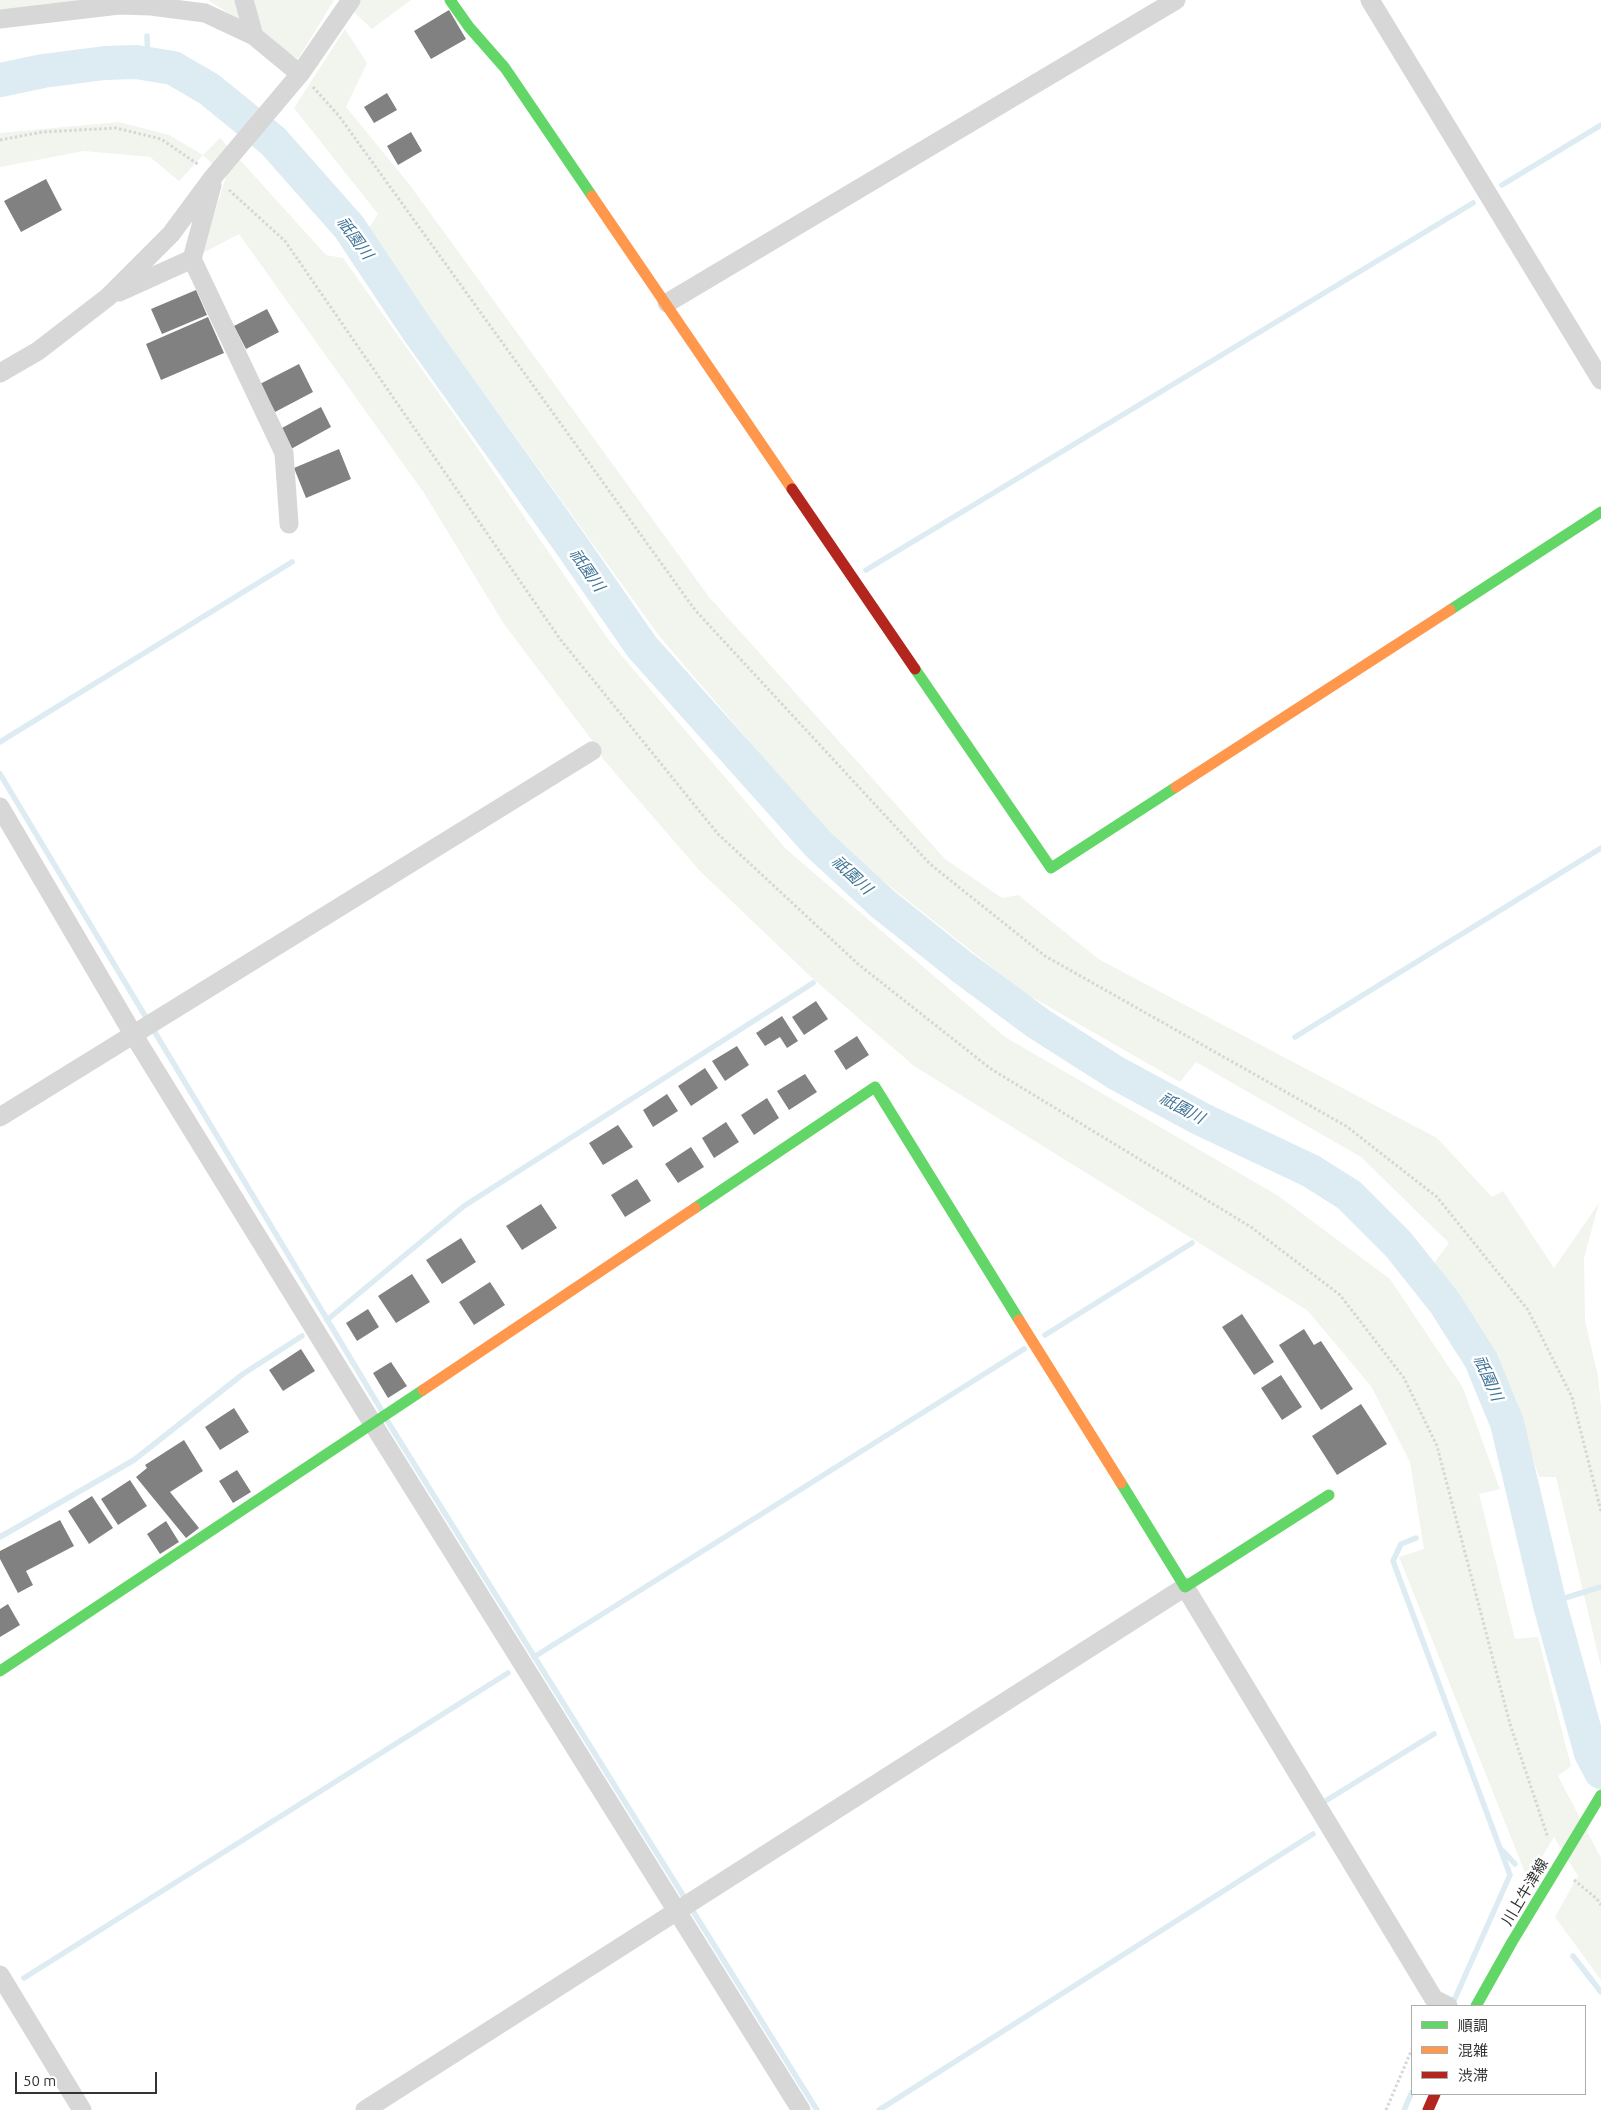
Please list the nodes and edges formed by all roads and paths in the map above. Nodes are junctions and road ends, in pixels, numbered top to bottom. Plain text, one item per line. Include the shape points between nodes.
1 (244, 0) edge
2 (351, 0) edge
3 (450, 0) edge
4 (1176, 0) edge
5 (1370, 0) edge
6 (0, 19) edge
7 (254, 36) junction
8 (300, 74) junction
9 (0, 140) edge
10 (214, 176) junction
11 (192, 259) junction
12 (108, 297) junction
13 (667, 303) junction
14 (0, 373) edge
15 (1601, 380) edge
16 (1601, 512) edge
17 (289, 524) dead end
18 (592, 751) dead end
19 (0, 807) edge
20 (133, 1034) junction
21 (0, 1117) edge
22 (373, 1424) junction
23 (1329, 1495) dead end
24 (1601, 1511) edge
25 (1185, 1587) junction
26 (0, 1671) edge
27 (1601, 1795) edge
28 (1558, 1867) junction
29 (1601, 1905) edge
30 (676, 1911) junction
31 (0, 1975) edge
32 (1440, 2003) edge
33 (1477, 2005) edge
34 (1411, 2050) edge
35 (1436, 2095) edge
36 (82, 2110) edge
37 (365, 2110) edge
38 (800, 2110) edge
39 (1386, 2110) edge
40 (1428, 2110) edge

1 - 7 street
2 - 8 street
3 - 13 street via 505,68
4 - 13 street
5 - 15 street
6 - 7 street via 81,8 151,6 205,13
7 - 8 street
8 - 10 street
8 - 24 path via 340,116 695,610 930,864 1045,956 1346,1126 1437,1197 1528,1310 1572,1397
9 - 10 path via 42,132 116,128 161,139
10 - 11 street
10 - 12 street via 171,234
10 - 28 path via 285,241 560,639 718,834 858,964 992,1068 1251,1226 1340,1295 1404,1378 1437,1446 1510,1724
11 - 12 street
11 - 17 street via 284,453
12 - 14 street via 38,351
13 - 16 street via 1051,868
18 - 20 street
19 - 20 street
20 - 21 street
20 - 22 street
22 - 25 street via 875,1087
22 - 26 street
22 - 30 street
23 - 25 street
25 - 30 street
25 - 32 street
27 - 28 street, 川上牛津線
28 - 29 path
28 - 33 street, 川上牛津線
30 - 37 street
30 - 38 street
31 - 36 street
34 - 39 path
35 - 40 street

